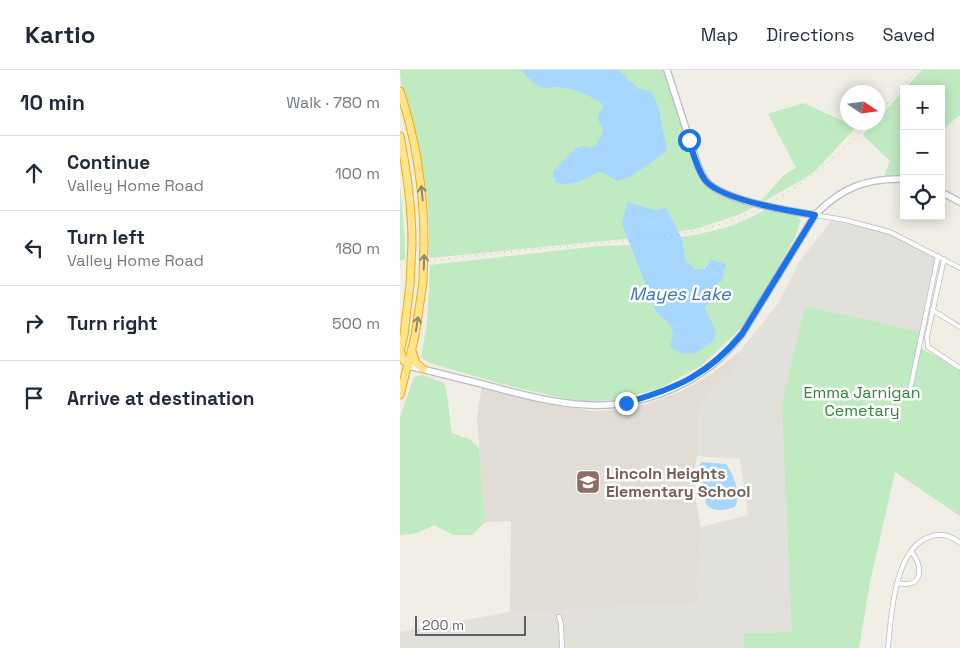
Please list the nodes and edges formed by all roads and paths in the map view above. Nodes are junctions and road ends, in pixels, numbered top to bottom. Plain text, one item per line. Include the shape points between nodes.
1 (667, 70) edge
2 (400, 91) edge
3 (400, 136) edge
4 (900, 179) edge
5 (945, 194) edge
6 (960, 202) edge
7 (815, 215) junction
8 (938, 256) junction
9 (944, 259) junction
10 (960, 268) edge
11 (932, 310) junction
12 (960, 326) edge
13 (412, 349) junction
14 (400, 350) edge
15 (408, 366) junction
16 (960, 368) edge
17 (400, 369) edge
18 (423, 369) junction
19 (400, 395) edge
20 (909, 395) dead end
21 (960, 543) edge
22 (911, 551) junction
23 (897, 583) junction
24 (559, 617) dead end
25 (562, 648) edge
26 (888, 648) edge

1 - 7 main road via 698,166 709,184 752,202
13 -> 2 highway, bridge via 423,282 424,215 418,163
3 - 14 highway, bridge via 412,214 410,284
4 - 7 main road via 856,185 828,201
5 - 6 main road
7 - 8 street via 890,232
7 - 18 main road via 731,347 703,372 660,393 626,403 591,405 550,401
8 - 9 street
8 - 20 street
9 - 10 street
9 - 11 street
11 - 12 street
11 - 16 street via 926,337 928,347
13 - 15 highway
13 - 18 highway via 416,363
14 - 15 highway
15 - 17 highway
15 - 18 main road
15 - 19 highway
21 - 22 street via 948,535 938,534 919,542
22 - 23 street
22 - 23 street via 919,567 916,581 907,585
23 - 26 street
24 - 25 street

